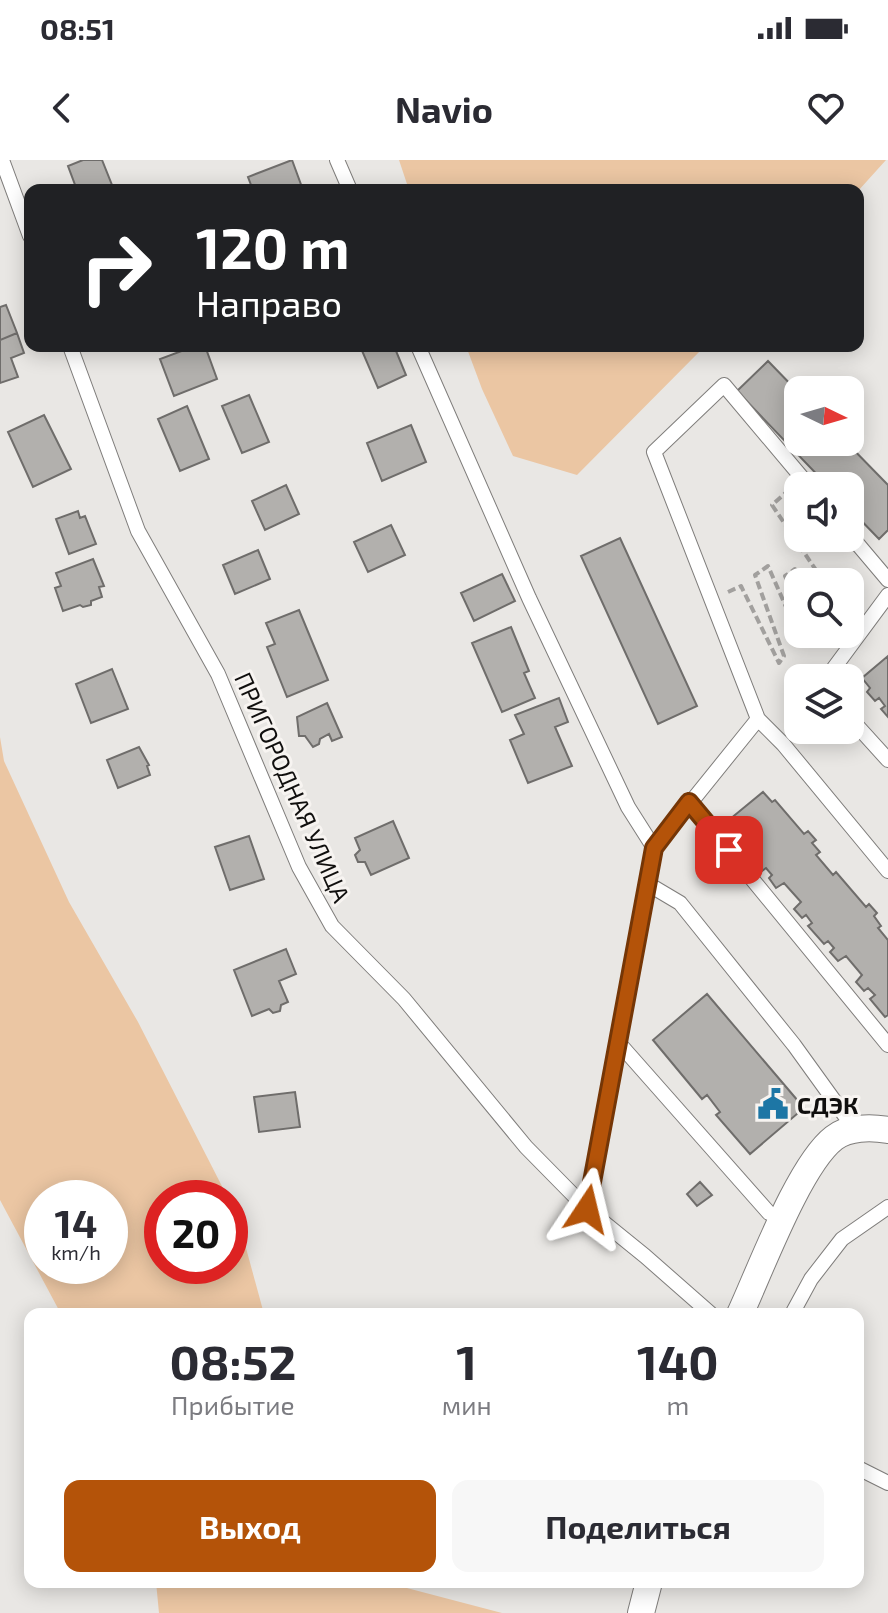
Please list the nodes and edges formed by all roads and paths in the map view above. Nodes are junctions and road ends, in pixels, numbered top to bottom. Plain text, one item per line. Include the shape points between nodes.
1 (2, 160) edge
2 (337, 160) edge
3 (347, 184) edge
4 (24, 220) edge
5 (72, 352) edge
6 (421, 352) edge
7 (797, 472) edge
8 (784, 497) edge
9 (784, 523) edge
10 (864, 552) edge
11 (888, 580) edge
12 (888, 595) edge
13 (711, 599) junction
14 (784, 602) edge
15 (837, 664) edge
16 (758, 719) junction
17 (864, 733) edge
18 (888, 760) edge
19 (689, 802) junction
20 (654, 848) junction
21 (888, 871) edge
22 (648, 884) junction
23 (617, 1041) junction
24 (888, 1045) edge
25 (888, 1130) edge
26 (856, 1131) junction
27 (888, 1207) edge
28 (587, 1209) junction
29 (784, 1220) junction
30 (704, 1308) edge
31 (743, 1308) edge
32 (795, 1308) edge
33 (864, 1471) edge
34 (888, 1483) edge
35 (647, 1588) edge
36 (641, 1613) edge

1 - 4 lane
2 - 3 lane
5 - 28 lane, ПРИГОРОДНАЯ УЛИЦА via 138,531 218,674 299,867 332,926 404,999 526,1147
6 - 20 lane via 529,598 628,807
7 - 13 lane via 724,385 654,452
8 - 9 path via 772,505
10 - 11 lane
12 - 15 lane
13 - 14 path via 741,586 779,663 784,656 755,575 768,566
13 - 16 lane
16 - 19 lane
16 - 21 lane
17 - 18 lane
19 - 20 lane
19 - 24 lane
20 - 22 lane
22 - 23 lane
22 - 26 lane via 680,903
23 - 28 lane
23 - 29 lane via 769,1213
25 - 26 street
26 - 29 street via 835,1137 806,1172
27 - 32 lane via 842,1239
28 - 30 lane, ПРИГОРОДНАЯ УЛИЦА
29 - 31 street
33 - 34 lane
35 - 36 street

